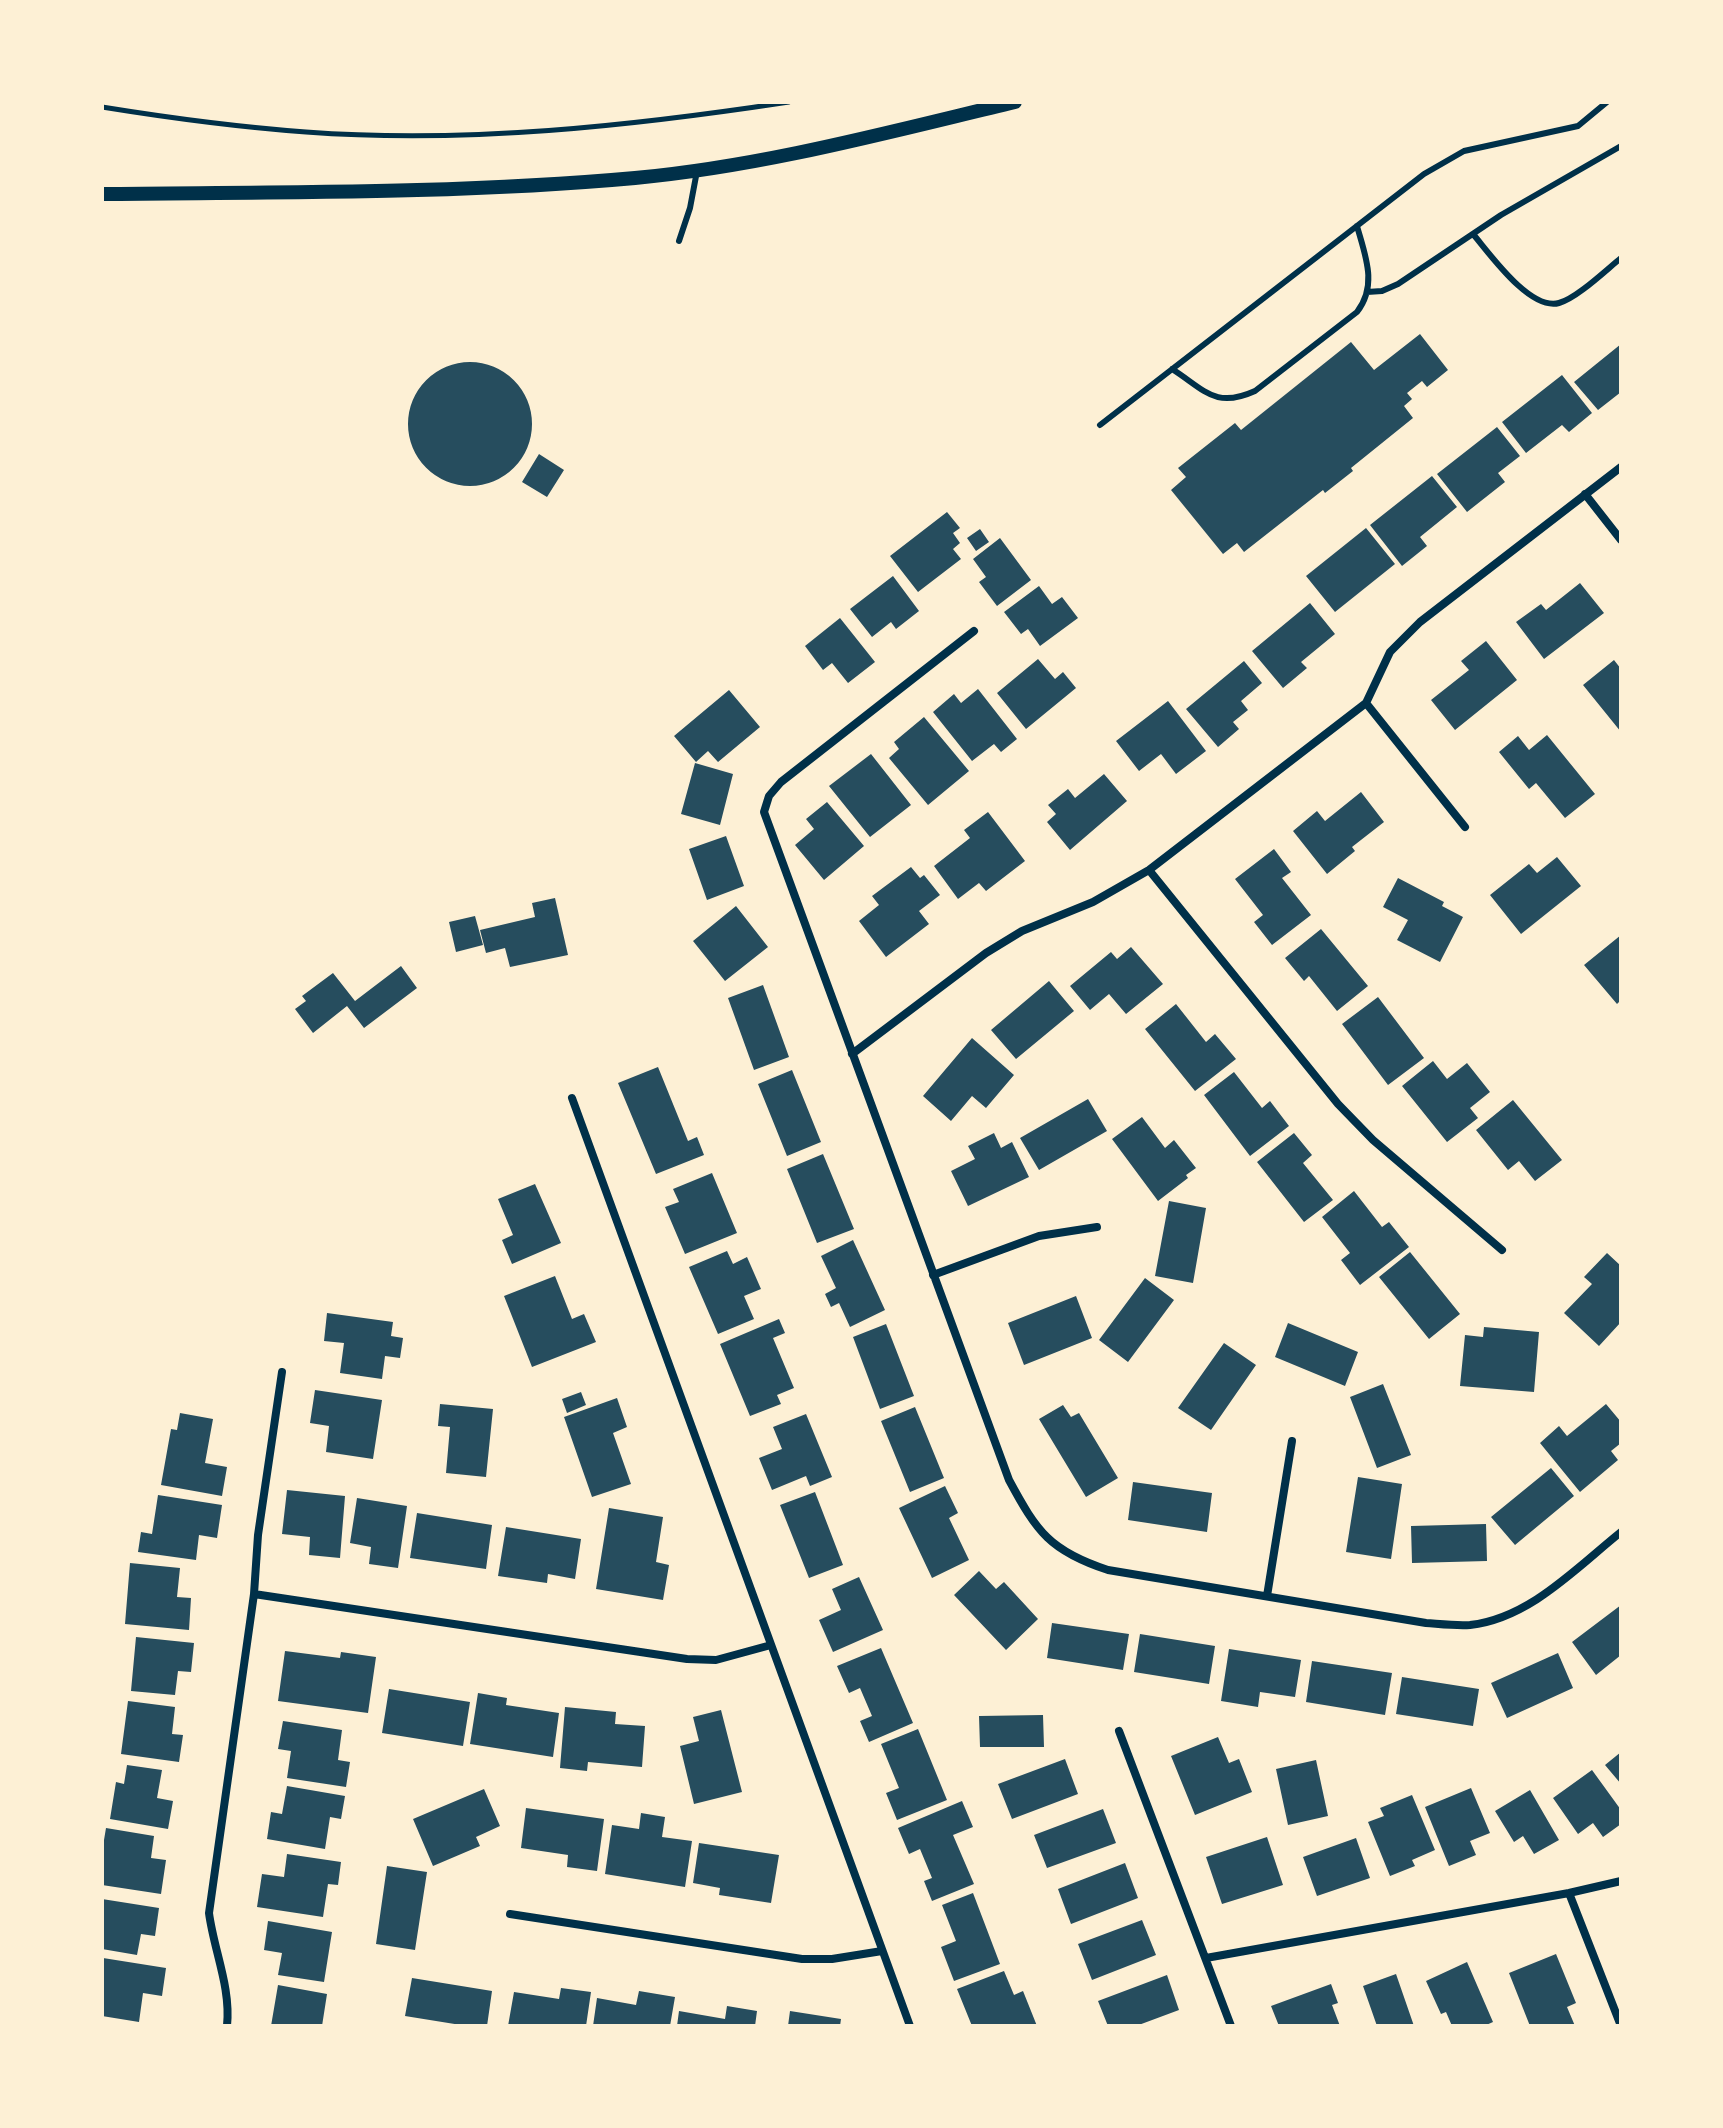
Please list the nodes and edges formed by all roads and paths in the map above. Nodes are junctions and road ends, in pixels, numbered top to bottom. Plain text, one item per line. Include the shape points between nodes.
1 (789, 102) edge
2 (1015, 102) edge
3 (1607, 102) edge
4 (102, 107) edge
5 (1621, 146) edge
6 (697, 169) junction
7 (102, 194) edge
8 (1357, 226) junction
9 (1473, 234) junction
10 (679, 241) dead end
11 (1621, 258) edge
12 (1367, 292) junction
13 (1172, 369) junction
14 (1100, 425) dead end
15 (1621, 467) edge
16 (1585, 494) junction
17 (1621, 540) edge
18 (974, 631) dead end
19 (1366, 703) junction
20 (1465, 827) dead end
21 (1149, 870) junction
22 (852, 1054) junction
23 (572, 1098) dead end
24 (1097, 1227) dead end
25 (1502, 1250) dead end
26 (933, 1275) junction
27 (282, 1372) dead end
28 (1292, 1441) dead end
29 (1621, 1532) edge
30 (254, 1594) junction
31 (1267, 1596) junction
32 (771, 1645) junction
33 (1119, 1731) dead end
34 (1621, 1881) edge
35 (1569, 1893) junction
36 (510, 1914) dead end
37 (882, 1951) junction
38 (1206, 1958) junction
39 (227, 2026) edge
40 (910, 2026) edge
41 (1231, 2026) edge
42 (1621, 2026) edge

1 - 4 path via 580,127 406,135 309,133
2 - 6 street via 818,149
3 - 8 lane via 1578,126 1464,151 1424,174
5 - 9 lane
6 - 7 street via 517,186
6 - 10 lane
8 - 12 lane via 1370,273
8 - 13 lane
9 - 11 lane via 1514,282 1542,302 1557,304 1568,298
9 - 12 lane via 1398,284
12 - 13 lane via 1357,312 1238,399 1218,399
13 - 14 lane
15 - 16 street
16 - 17 street
16 - 19 street via 1420,622 1390,652
18 - 22 street via 781,782 764,812
19 - 20 street
19 - 21 street
21 - 22 street via 1093,902 1010,938
21 - 25 street via 1338,1104
22 - 26 street
23 - 32 street
24 - 26 street via 1039,1236
26 - 31 street via 1009,1480 1049,1542 1108,1570
27 - 30 street
28 - 31 street
29 - 31 street via 1543,1594 1513,1613 1478,1623 1426,1623
30 - 32 street via 687,1659 716,1660
30 - 39 street via 209,1913 224,1975
32 - 37 street
33 - 38 street
34 - 35 street
35 - 38 street
35 - 42 street
36 - 37 street via 802,1959
37 - 40 street
38 - 41 street

